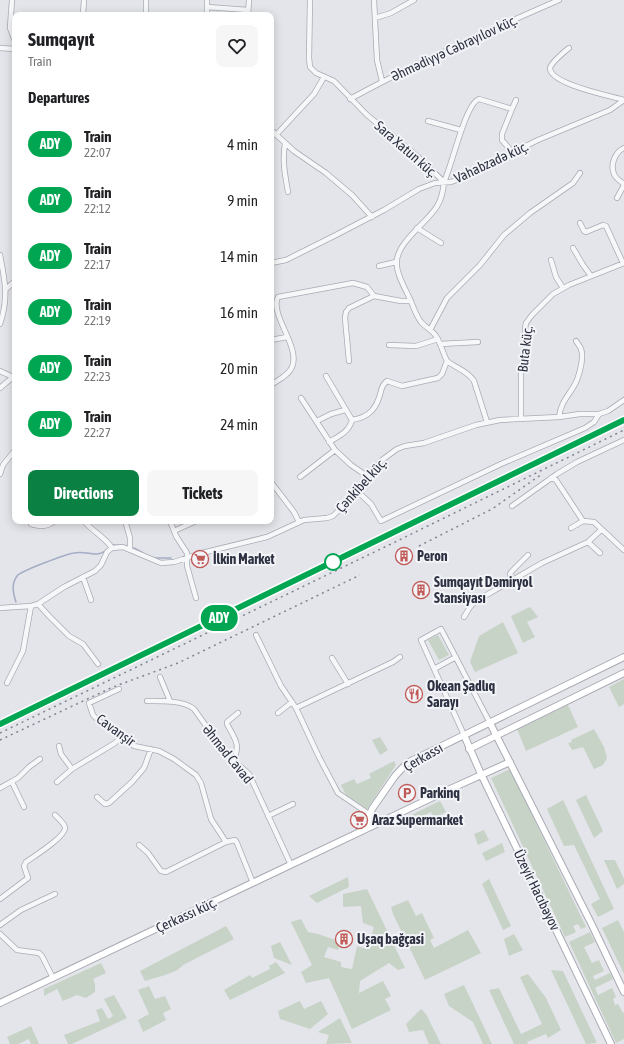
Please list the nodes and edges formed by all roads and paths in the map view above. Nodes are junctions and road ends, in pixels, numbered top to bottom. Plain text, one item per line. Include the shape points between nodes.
1 (12, 0) edge
2 (84, 0) edge
3 (146, 0) edge
4 (207, 0) edge
5 (249, 0) edge
6 (310, 0) edge
7 (374, 0) edge
8 (414, 0) edge
9 (559, 0) edge
10 (207, 7) junction
11 (83, 12) edge
12 (146, 12) edge
13 (207, 12) edge
14 (248, 12) edge
15 (374, 18) junction
16 (12, 33) edge
17 (0, 48) edge
18 (569, 48) dead end
19 (12, 49) edge
20 (324, 77) junction
21 (382, 81) junction
22 (350, 99) junction
23 (516, 100) dead end
24 (624, 100) edge
25 (512, 109) junction
26 (428, 121) dead end
27 (461, 130) junction
28 (276, 135) joint
29 (286, 144) junction
30 (624, 148) edge
31 (513, 153) junction
32 (580, 174) dead end
33 (444, 182) junction
34 (624, 184) edge
35 (288, 192) dead end
36 (617, 198) dead end
37 (372, 217) junction
38 (580, 223) dead end
39 (417, 228) junction
40 (441, 243) dead end
41 (573, 248) dead end
42 (0, 255) edge
43 (551, 260) dead end
44 (274, 262) edge
45 (396, 262) junction
46 (624, 263) edge
47 (1, 265) edge
48 (379, 266) dead end
49 (591, 276) junction
50 (12, 284) edge
51 (563, 288) junction
52 (6, 289) junction
53 (374, 296) junction
54 (274, 299) edge
55 (411, 300) junction
56 (0, 321) edge
57 (430, 330) junction
58 (287, 337) junction
59 (274, 339) edge
60 (438, 339) junction
61 (576, 341) dead end
62 (478, 342) dead end
63 (440, 344) junction
64 (389, 345) dead end
65 (349, 361) dead end
66 (447, 361) junction
67 (0, 371) edge
68 (12, 376) edge
69 (326, 376) dead end
70 (12, 379) edge
71 (274, 383) edge
72 (0, 388) edge
73 (301, 398) dead end
74 (624, 400) edge
75 (345, 410) junction
76 (599, 414) junction
77 (559, 417) junction
78 (521, 419) junction
79 (352, 420) junction
80 (317, 421) junction
81 (488, 422) junction
82 (624, 440) edge
83 (329, 442) junction
84 (335, 450) junction
85 (12, 454) edge
86 (0, 474) edge
87 (367, 476) junction
88 (300, 477) dead end
89 (551, 478) junction
90 (274, 486) edge
91 (356, 490) junction
92 (512, 506) dead end
93 (583, 521) junction
94 (299, 522) junction
95 (31, 524) dead end
96 (50, 524) edge
97 (87, 524) edge
98 (126, 524) dead end
99 (171, 524) edge
100 (189, 524) edge
101 (571, 528) dead end
102 (174, 530) junction
103 (602, 530) junction
104 (588, 542) junction
105 (112, 548) junction
106 (130, 550) junction
107 (624, 550) edge
108 (600, 553) dead end
109 (528, 555) dead end
110 (186, 558) junction
111 (82, 577) junction
112 (510, 582) junction
113 (196, 598) dead end
114 (91, 600) dead end
115 (38, 604) junction
116 (31, 606) junction
117 (0, 608) edge
118 (464, 617) dead end
119 (256, 635) dead end
120 (400, 657) dead end
121 (456, 657) junction
122 (624, 657) edge
123 (332, 658) dead end
124 (98, 664) dead end
125 (434, 669) junction
126 (624, 673) edge
127 (160, 677) dead end
128 (8, 683) dead end
129 (348, 684) junction
130 (119, 689) dead end
131 (147, 701) dead end
132 (170, 701) junction
133 (292, 702) junction
134 (296, 708) junction
135 (238, 713) dead end
136 (278, 713) dead end
137 (490, 723) junction
138 (464, 735) junction
139 (496, 736) junction
140 (121, 737) junction
141 (59, 746) dead end
142 (151, 749) junction
143 (469, 749) junction
144 (40, 759) dead end
145 (234, 761) junction
146 (510, 762) junction
147 (72, 769) junction
148 (481, 774) junction
149 (12, 782) junction
150 (57, 782) dead end
151 (0, 788) edge
152 (97, 797) dead end
153 (293, 804) dead end
154 (24, 807) dead end
155 (369, 814) junction
156 (54, 815) dead end
157 (268, 816) junction
158 (370, 827) junction
159 (226, 842) junction
160 (139, 845) dead end
161 (291, 865) junction
162 (252, 883) junction
163 (55, 894) dead end
164 (0, 899) edge
165 (0, 925) edge
166 (0, 934) edge
167 (53, 978) junction
168 (624, 992) edge
169 (0, 1003) edge
170 (610, 1044) edge

1 - 16 street
2 - 11 street
3 - 12 street
4 - 10 street
5 - 14 street
6 - 20 street, Sara Xatun küç. via 310,67
7 - 15 street
8 - 15 street via 391,13
9 - 21 street, Əhmədiyyə Cəbrayılov küç.
10 - 13 street
10 - 14 street
15 - 21 street via 377,60
17 - 19 street
18 - 24 street via 551,65 552,73 586,91
20 - 22 street, Sara Xatun küç. via 334,81
20 - 28 street via 314,94
21 - 22 street, Əhmədiyyə Cəbrayılov küç.
22 - 33 street, Sara Xatun küç.
23 - 25 street
24 - 31 street, Vahabzadə küç. via 610,110
25 - 27 street via 476,100
25 - 31 street via 502,140
26 - 27 street
27 - 33 street
28 - 29 street
29 - 35 street via 283,164
29 - 37 street via 352,195
30 - 34 street via 617,152 613,164 614,175
31 - 33 street, Vahabzadə küç. via 452,182
32 - 57 street via 573,183 504,235 480,265 447,298
33 - 37 street, Vahabzadə küç. via 419,189
33 - 39 street, Sara Xatun küç. via 440,202
34 - 36 street
37 - 44 street, Vahabzadə küç. via 286,260
38 - 46 street via 586,232 603,224 606,226
39 - 40 street
39 - 45 street, Sara Xatun küç. via 402,246
41 - 49 street
42 - 47 street
43 - 51 street via 556,277
45 - 48 street
45 - 55 street via 402,284
46 - 49 street, Buta küç.
47 - 52 street
49 - 51 street, Buta küç.
50 - 52 street
51 - 78 street, Buta küç. via 546,300 526,323 521,369
52 - 56 street via 6,302
53 - 54 street via 367,287 353,284
53 - 55 street via 401,301
53 - 65 street via 346,312
54 - 58 street
55 - 57 street via 416,314
57 - 60 street
58 - 59 street
58 - 71 street via 293,356 292,367
60 - 63 street
60 - 64 street via 416,346
61 - 77 street via 582,351 579,372 561,406
62 - 63 street
63 - 66 street
66 - 79 street via 438,378 402,386 388,381 382,386 376,408
66 - 81 street via 471,376
67 - 68 street
69 - 75 street
70 - 72 street
73 - 80 street
74 - 76 street, Çənkibel küç.
75 - 79 street
75 - 80 street
76 - 77 street, Çənkibel küç.
76 - 91 street via 594,422 585,428 501,464 381,521 371,504
77 - 78 street, Çənkibel küç.
78 - 81 street, Çənkibel küç.
79 - 83 street via 347,431
80 - 83 street
81 - 87 street, Çənkibel küç. via 397,449
82 - 89 street via 577,462
83 - 84 street
84 - 87 street
84 - 88 street
85 - 86 street via 3,465
87 - 91 street, Çənkibel küç.
89 - 92 street
89 - 93 street via 556,480
90 - 94 street
91 - 94 street, Çənkibel küç. via 333,516
93 - 101 street
93 - 103 street via 594,522
94 - 110 street, Çənkibel küç. via 267,537
95 - 96 street
97 - 105 street
98 - 106 street
99 - 102 street
100 - 102 street
102 - 110 street via 187,553
103 - 104 street
103 - 107 street
104 - 108 street
104 - 112 street
105 - 106 street, Çənkibel küç.
105 - 111 street via 104,556 98,569
106 - 110 street, Çənkibel küç. via 161,563
109 - 112 street via 512,571
110 - 113 street
111 - 114 street
111 - 115 street
112 - 118 street via 476,601
115 - 116 street
115 - 124 street via 69,636 82,644
116 - 117 street
116 - 128 street via 23,651
119 - 133 street via 281,686
120 - 129 street
121 - 125 street
121 - 125 street via 441,629 421,640
121 - 137 street
122 - 137 street, Çerkassı
123 - 129 street
125 - 138 street
126 - 139 street
127 - 132 street
129 - 134 street
130 - 140 street, Cavanşir via 92,701 89,706 99,721
131 - 132 street, Əhməd Cavad
132 - 145 street, Əhməd Cavad via 194,709 223,750
133 - 134 street
133 - 136 street
134 - 155 street via 338,793
135 - 145 street via 227,722 238,743
137 - 138 street, Çerkassı
137 - 139 street
138 - 143 street, Üzeyir Hacıbəyov
138 - 155 street, Çerkassı via 407,763
139 - 143 street
139 - 146 street
140 - 142 street, Cavanşir via 134,746
140 - 147 street
141 - 147 street via 61,754
142 - 152 street via 144,768 109,803 105,804
142 - 159 street, Cavanşir via 174,759 196,775 201,783 211,819
143 - 148 street, Üzeyir Hacıbəyov
144 - 149 street
145 - 157 street, Əhməd Cavad via 249,774
146 - 148 street
146 - 168 street
147 - 150 street
148 - 158 street
148 - 170 street, Üzeyir Hacıbəyov
149 - 151 street
149 - 154 street
153 - 157 street
155 - 158 street
156 - 164 street via 65,826 64,833 26,862 24,866 28,878
157 - 161 street, Əhməd Cavad
158 - 161 street, Çerkassı küç.
159 - 160 street via 166,872 161,871
159 - 162 street via 235,840 237,843
161 - 162 street, Çerkassı küç.
162 - 167 street, Çerkassı küç.
163 - 165 street via 21,910
166 - 167 street via 17,950 39,953
167 - 169 street, Çerkassı küç.

